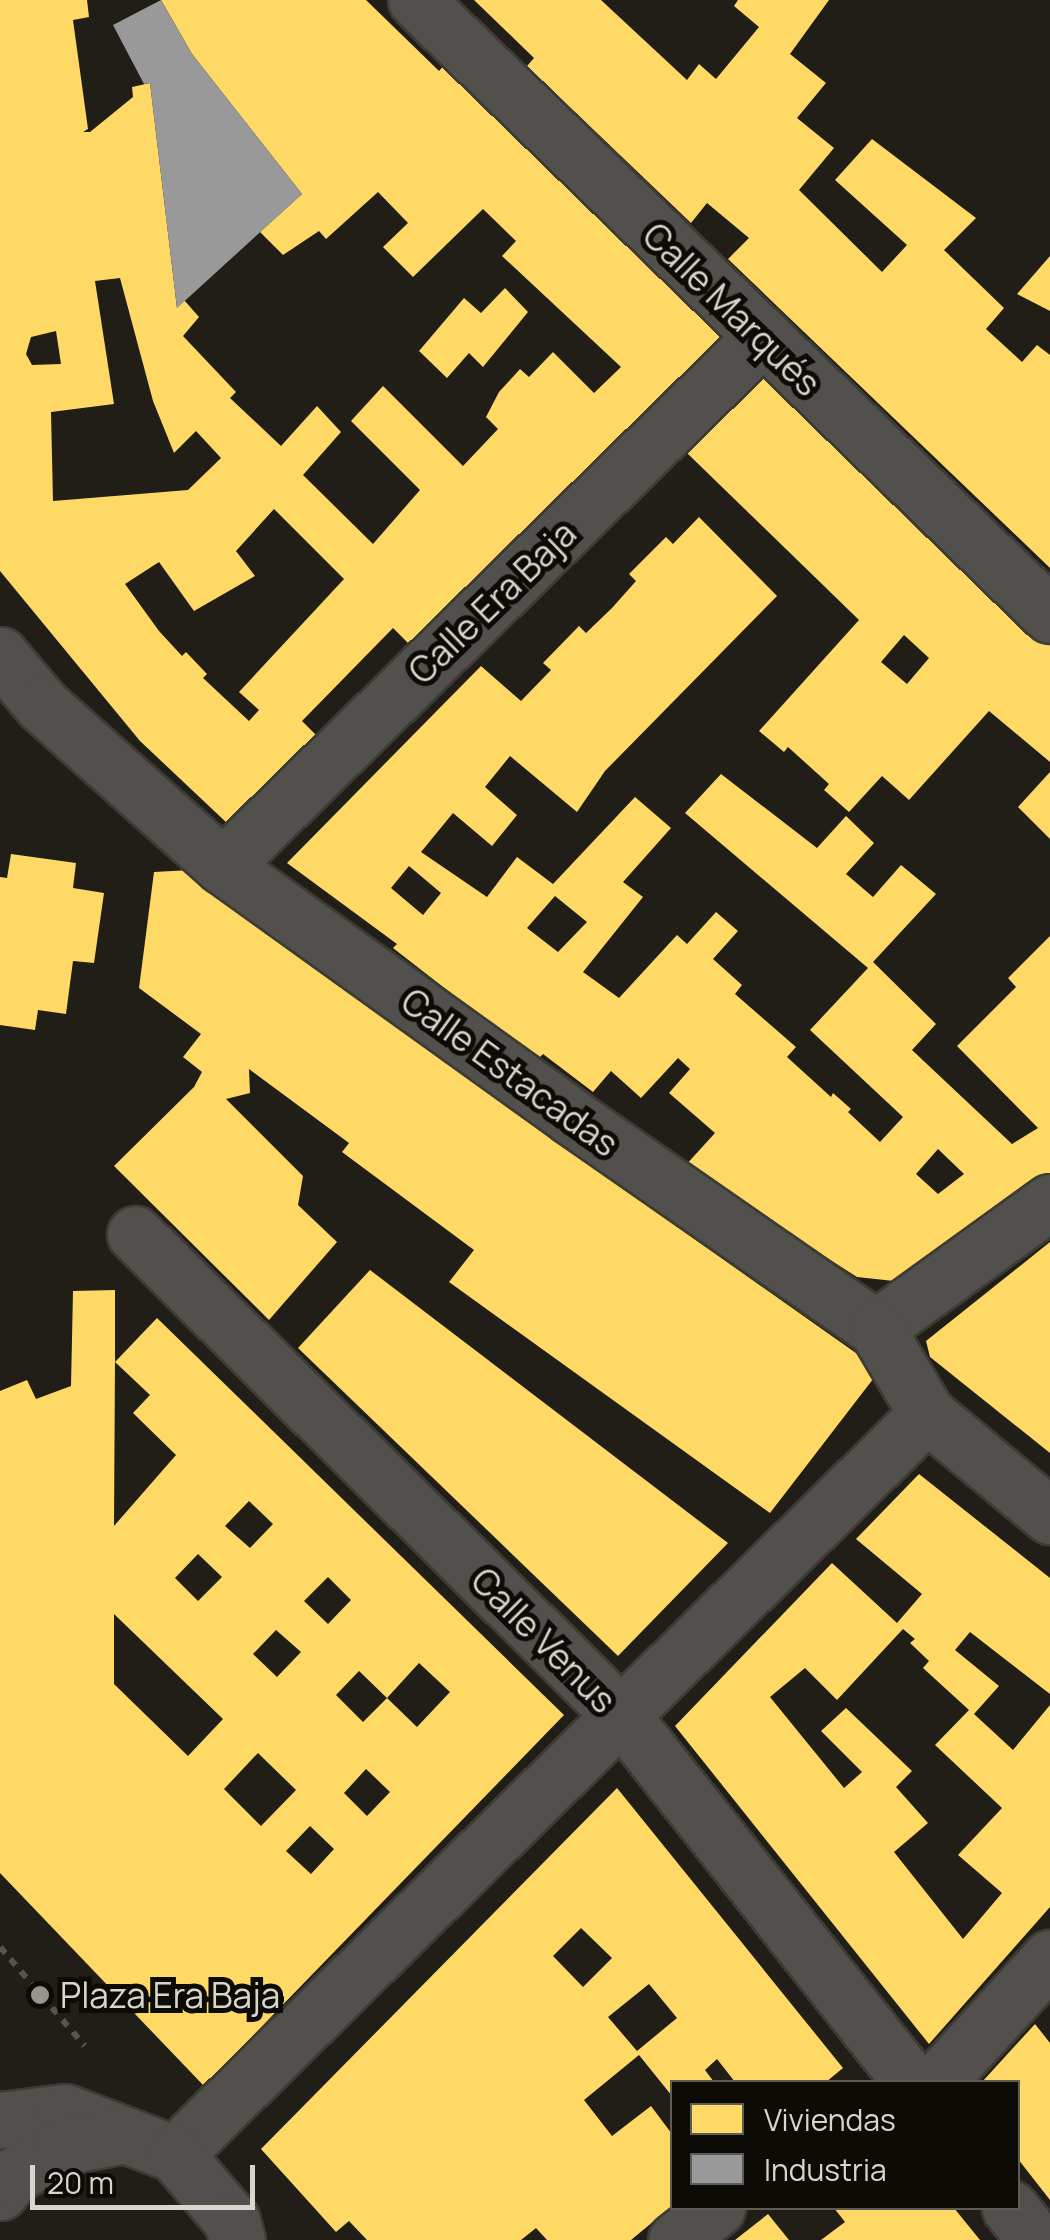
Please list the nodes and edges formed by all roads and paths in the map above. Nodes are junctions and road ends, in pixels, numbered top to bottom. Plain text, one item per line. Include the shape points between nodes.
1 (416, 0) edge
2 (761, 338) junction
3 (1050, 615) edge
4 (0, 655) edge
5 (223, 866) junction
6 (1050, 1202) edge
7 (135, 1234) dead end
8 (876, 1328) junction
9 (927, 1414) junction
10 (1050, 1516) edge
11 (622, 1716) junction
12 (0, 1947) edge
13 (1050, 1958) edge
14 (904, 2078) edge
15 (0, 2120) edge
16 (151, 2144) junction
17 (0, 2192) edge
18 (714, 2210) edge
19 (1012, 2210) edge
20 (236, 2240) edge
21 (676, 2240) edge
22 (1036, 2240) edge

1 - 2 street, Calle Marqués
2 - 3 street, Calle Marqués
2 - 5 street, Calle Era Baja
4 - 5 street, Calle Estacadas via 42,705
5 - 8 street, Calle Estacadas
6 - 8 street
7 - 11 street, Calle Venus
8 - 9 street
9 - 10 street
9 - 11 street
11 - 14 street, Calle Venus
11 - 16 street
12 - 16 path via 116,2082
13 - 14 street
15 - 16 street via 64,2112
16 - 17 street via 62,2147 12,2176
16 - 20 street via 232,2221
18 - 21 street
19 - 22 street

